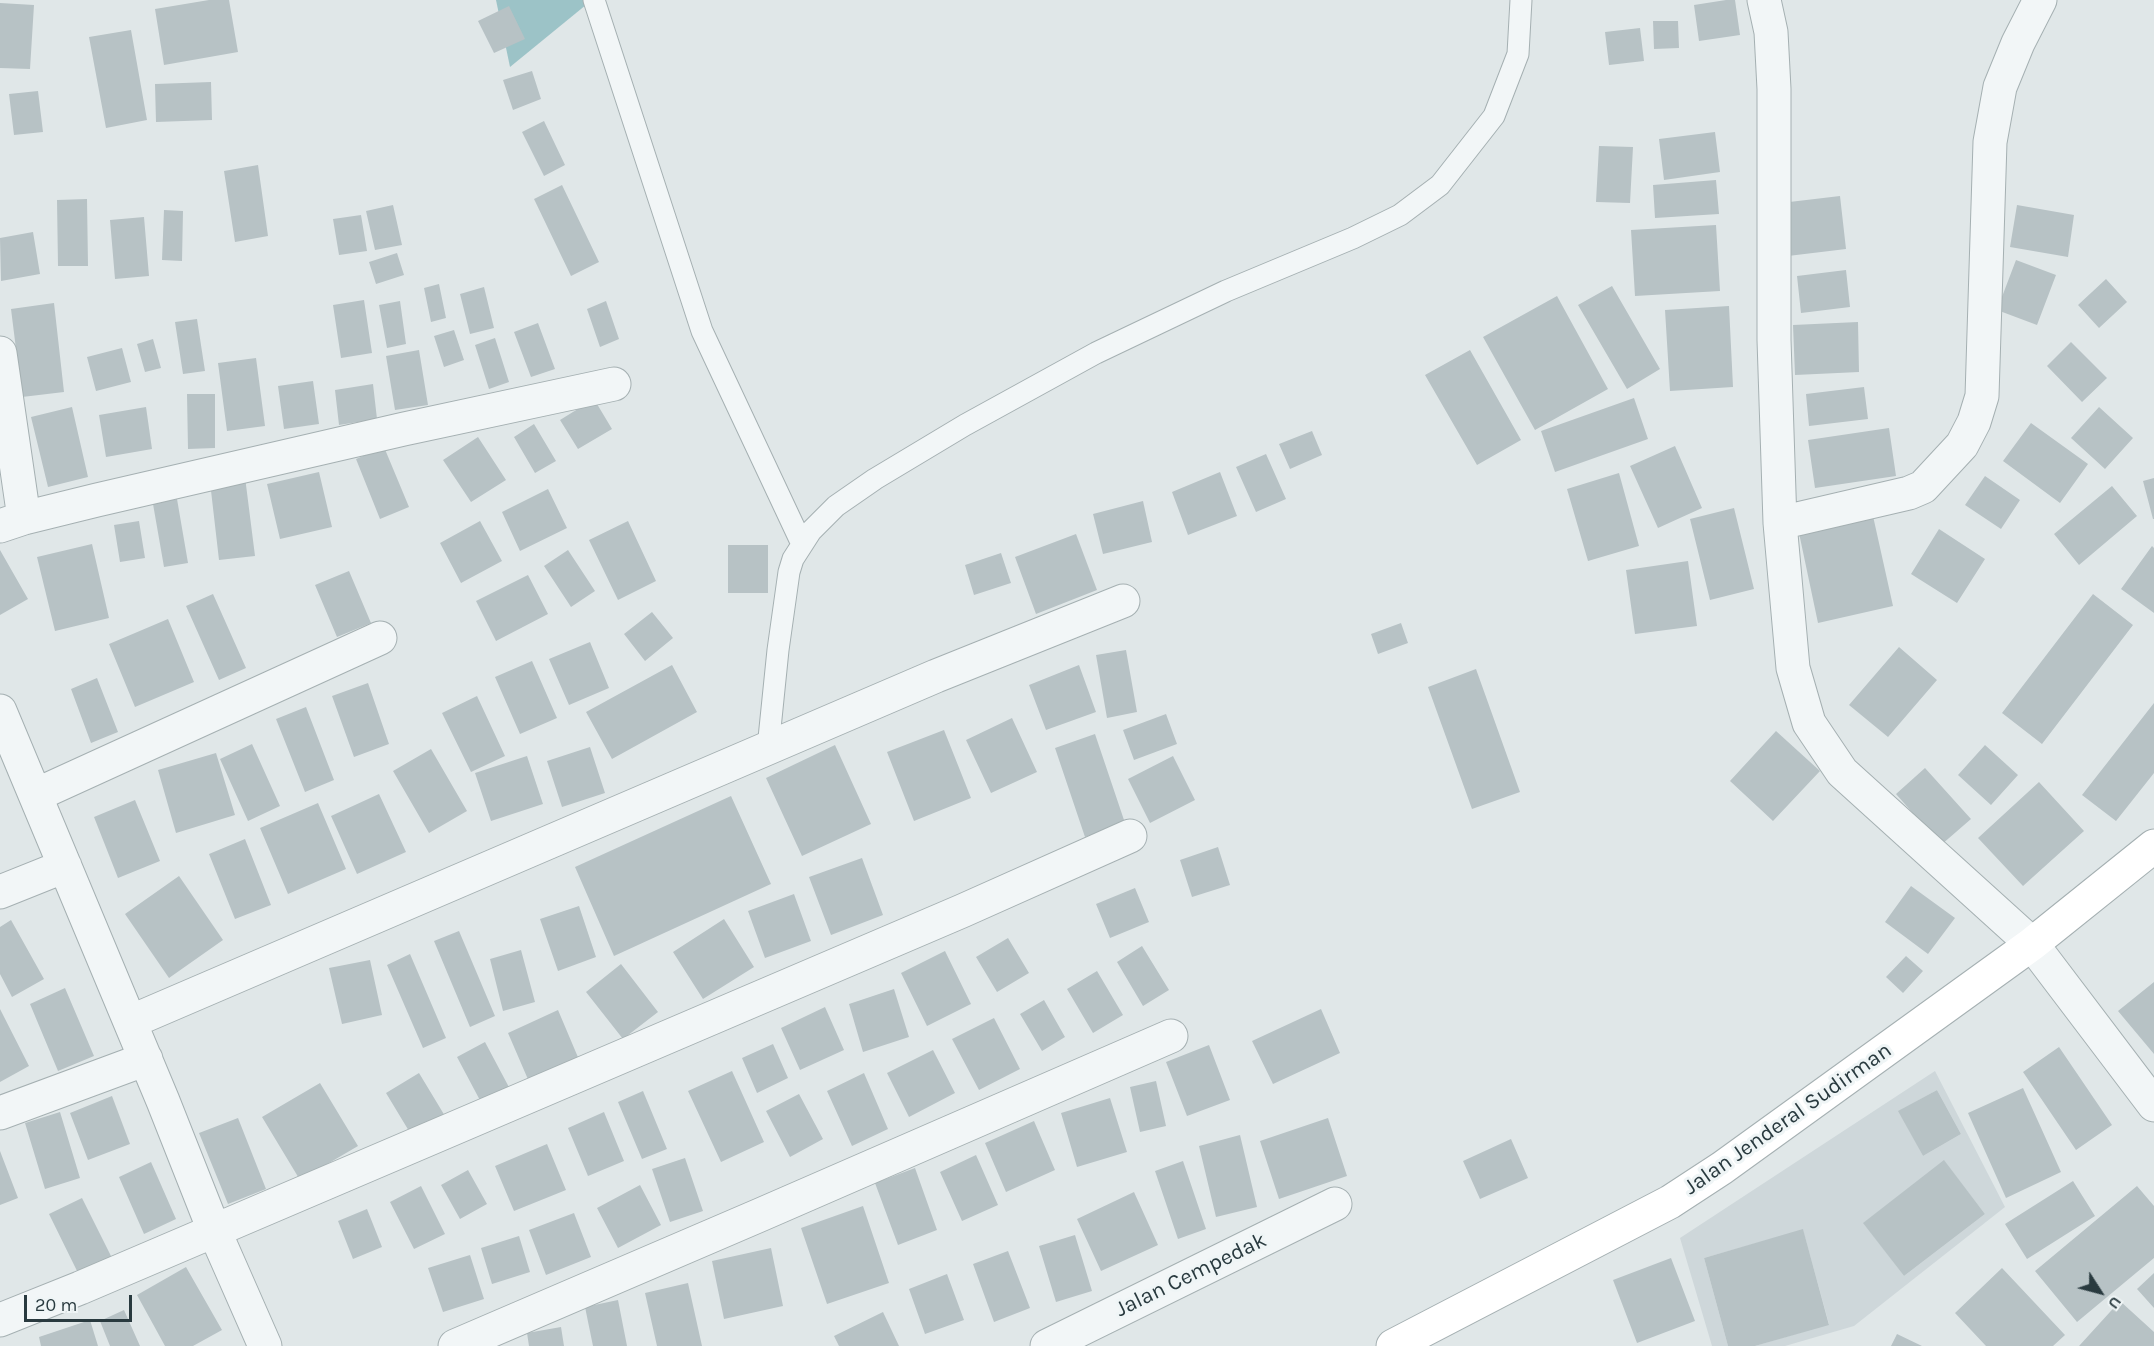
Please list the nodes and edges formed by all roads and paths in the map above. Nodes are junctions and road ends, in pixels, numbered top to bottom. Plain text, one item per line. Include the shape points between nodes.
1 (594, 0) edge
2 (1521, 0) edge
3 (1764, 0) edge
4 (2040, 0) edge
5 (0, 353) edge
6 (614, 384) dead end
7 (12, 522) edge
8 (1780, 523) junction
9 (802, 544) junction
10 (1123, 601) dead end
11 (381, 638) dead end
12 (0, 711) edge
13 (768, 748) junction
14 (36, 795) junction
15 (1130, 836) dead end
16 (2154, 846) edge
17 (65, 866) junction
18 (0, 892) edge
19 (2032, 944) junction
20 (130, 1022) junction
21 (1171, 1036) dead end
22 (146, 1059) junction
23 (2154, 1105) edge
24 (0, 1113) edge
25 (1335, 1204) dead end
26 (214, 1230) junction
27 (0, 1320) edge
28 (265, 1346) edge
29 (455, 1346) edge
30 (1047, 1346) edge
31 (1393, 1346) edge

1 - 9 lane via 702,332
2 - 9 lane via 1518,54 1494,116 1440,185 1400,215 1096,353 965,425 836,506
3 - 8 street via 1771,32 1774,89 1774,340
4 - 8 street via 2000,87 1990,142 1982,396 1974,422 1962,445 1923,487
5 - 7 street
6 - 7 street
8 - 19 street via 1793,668 1809,723 1842,772
9 - 13 lane via 789,572
10 - 13 street
11 - 14 street
12 - 14 street
13 - 20 street
14 - 17 street
15 - 26 street
16 - 19 main road, Jalan Jenderal Sudirman
17 - 18 street
17 - 20 street
19 - 23 street
19 - 31 main road, Jalan Jenderal Sudirman via 1670,1202
20 - 22 street
21 - 29 street
22 - 24 street
22 - 26 street
25 - 30 street, Jalan Cempedak
26 - 27 street
26 - 28 street

